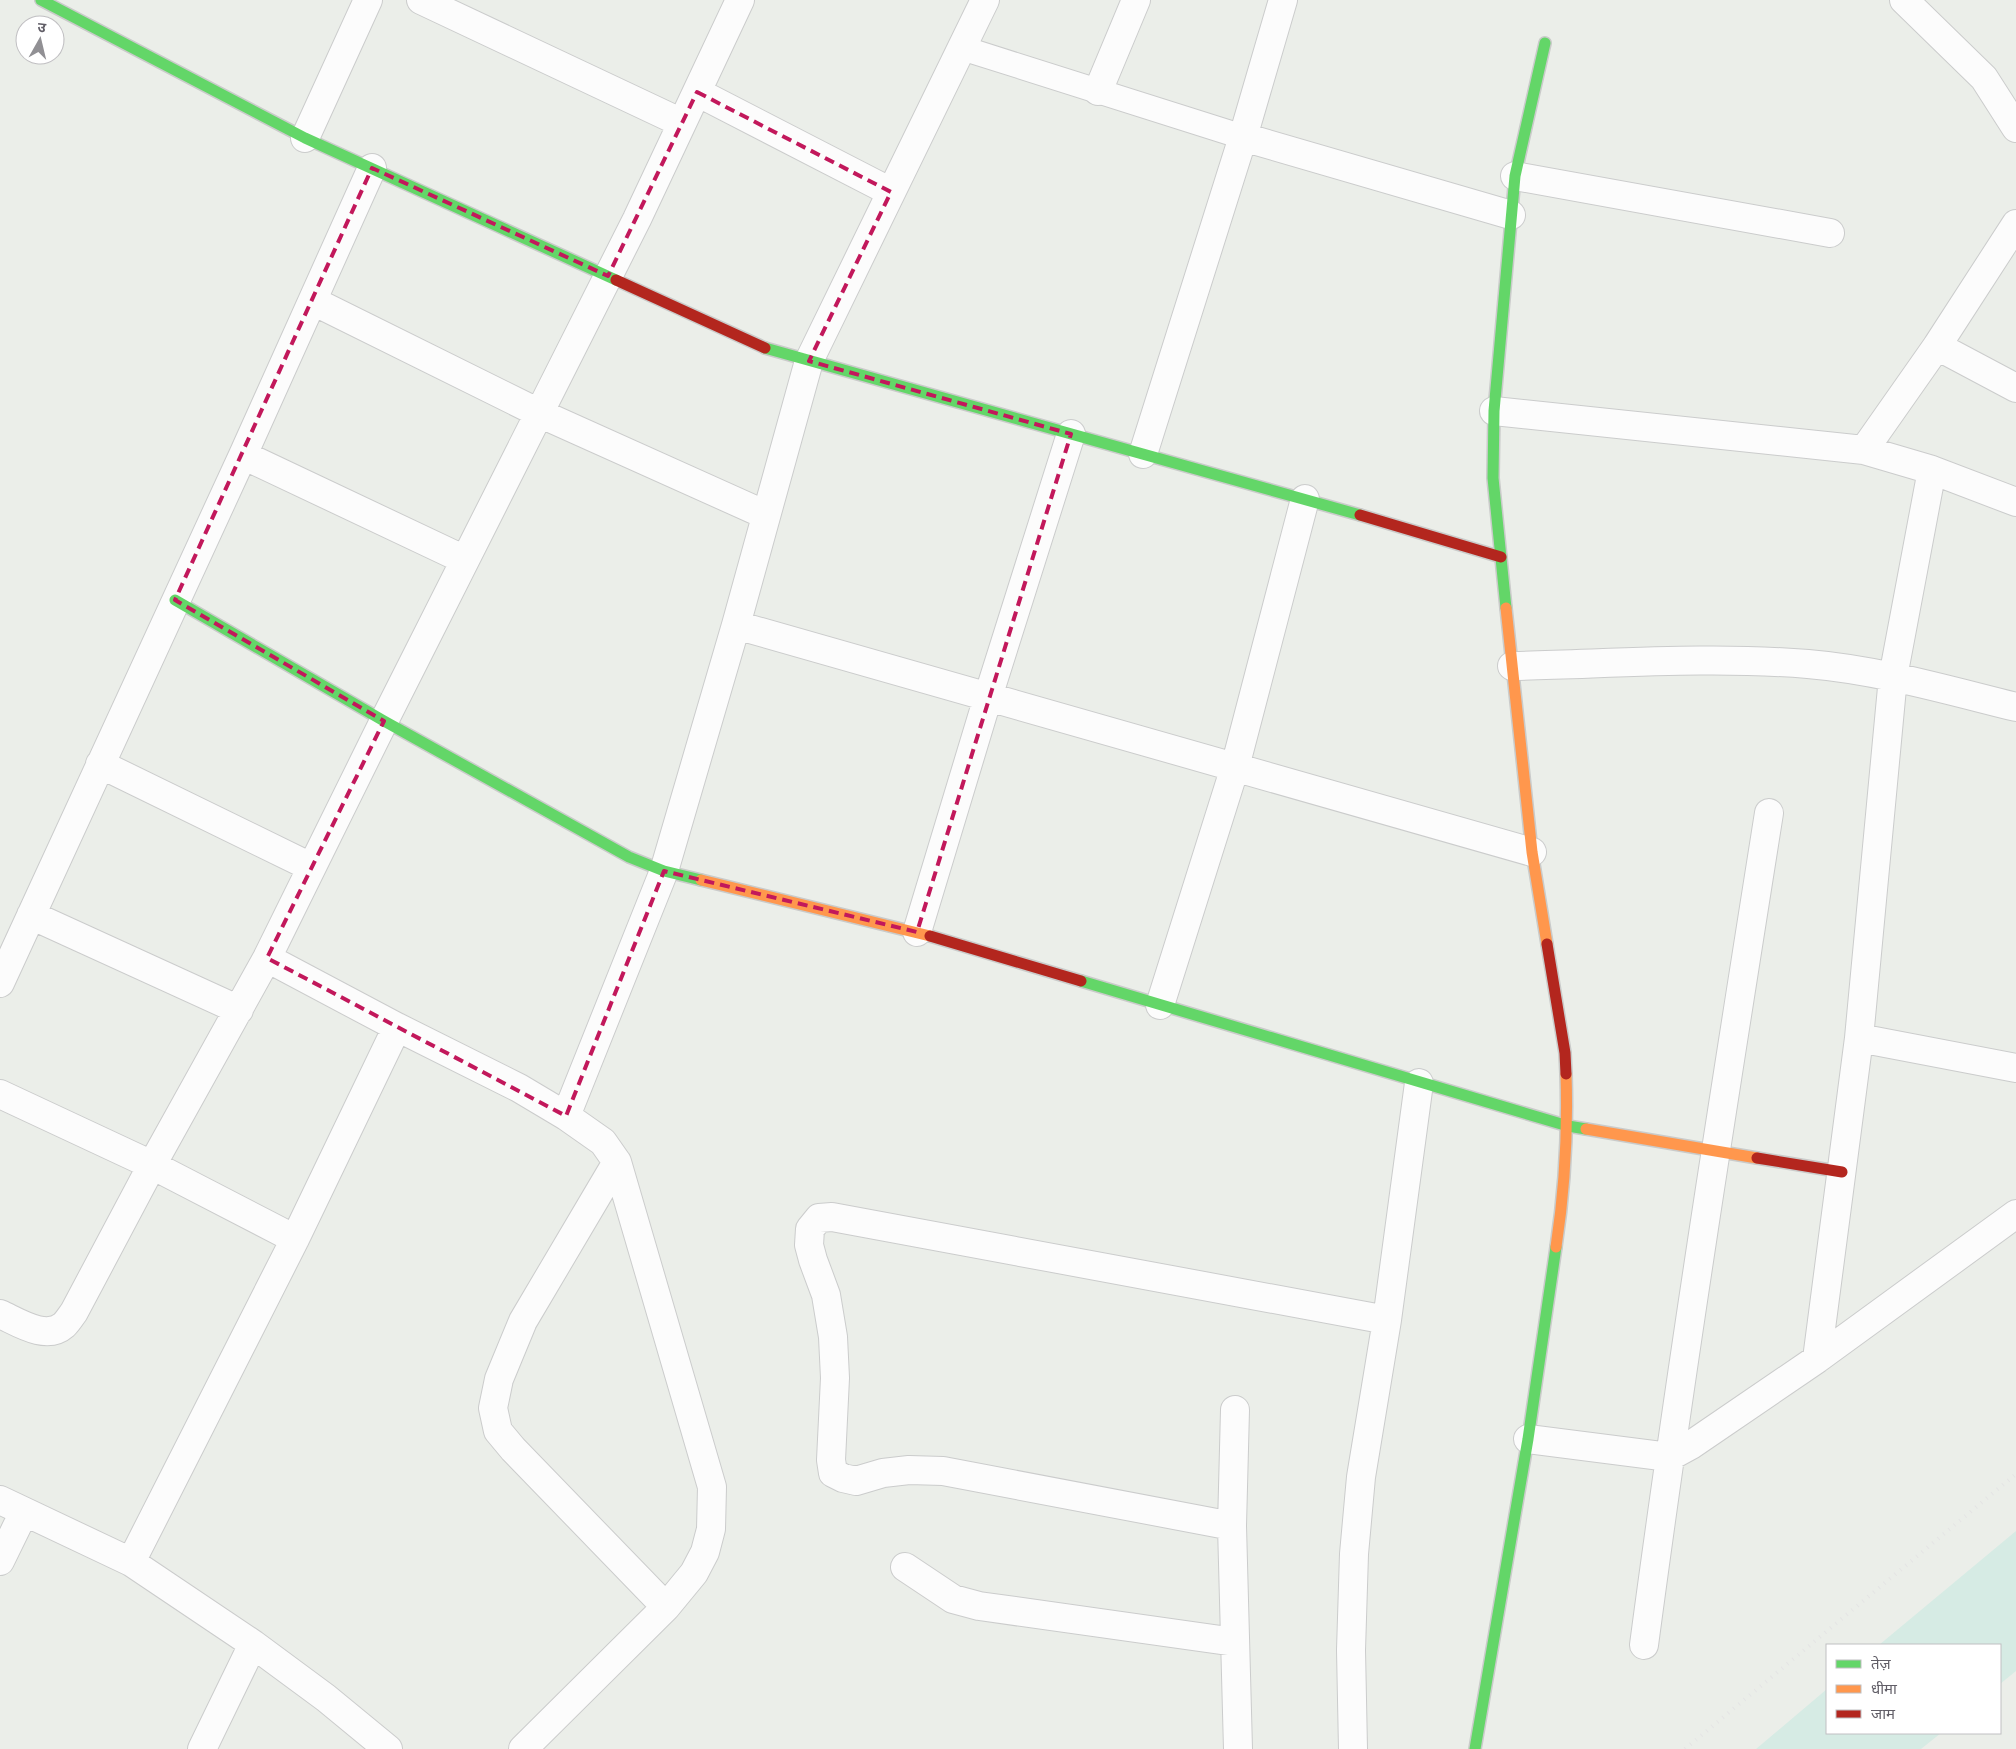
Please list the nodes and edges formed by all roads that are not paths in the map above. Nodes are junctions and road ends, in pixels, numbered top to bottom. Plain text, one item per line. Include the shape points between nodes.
1 (40, 0) edge
2 (368, 0) edge
3 (421, 0) edge
4 (739, 0) edge
5 (1136, 0) edge
6 (1283, 0) edge
7 (1904, 0) edge
8 (977, 3) edge
9 (1545, 43) dead end
10 (962, 48) junction
11 (1098, 91) junction
12 (697, 92) junction
13 (682, 123) junction
14 (2016, 128) edge
15 (1243, 137) junction
16 (305, 138) junction
17 (372, 168) junction
18 (1515, 176) junction
19 (891, 192) junction
20 (1511, 215) junction
21 (2016, 224) edge
22 (1830, 233) dead end
23 (608, 276) junction
24 (313, 301) junction
25 (1937, 346) junction
26 (809, 361) junction
27 (2016, 388) edge
28 (1494, 412) junction
29 (539, 413) junction
30 (1071, 434) junction
31 (1864, 450) junction
32 (1143, 454) junction
33 (243, 455) junction
34 (1932, 470) junction
35 (1305, 499) junction
36 (2016, 502) edge
37 (766, 515) junction
38 (1501, 557) junction
39 (465, 560) junction
40 (175, 600) junction
41 (736, 625) junction
42 (1512, 666) junction
43 (1893, 677) junction
44 (988, 697) junction
45 (2016, 707) edge
46 (384, 720) junction
47 (100, 764) junction
48 (1235, 767) junction
49 (1769, 813) dead end
50 (1532, 852) junction
51 (311, 868) junction
52 (664, 870) junction
53 (31, 914) junction
54 (917, 932) junction
55 (267, 958) junction
56 (0, 983) edge
57 (1160, 1005) junction
58 (239, 1010) junction
59 (397, 1027) junction
60 (1859, 1038) junction
61 (2016, 1068) edge
62 (1419, 1083) junction
63 (0, 1094) edge
64 (566, 1116) junction
65 (1568, 1126) junction
66 (1715, 1149) junction
67 (617, 1162) junction
68 (152, 1165) junction
69 (1842, 1172) junction
70 (2016, 1214) edge
71 (295, 1239) junction
72 (0, 1314) edge
73 (1387, 1320) junction
74 (1817, 1359) junction
75 (1235, 1410) dead end
76 (1528, 1439) junction
77 (1669, 1457) junction
78 (0, 1500) edge
79 (24, 1512) junction
80 (1232, 1526) junction
81 (0, 1561) edge
82 (131, 1562) junction
83 (905, 1566) dead end
84 (666, 1607) junction
85 (1235, 1642) junction
86 (253, 1644) junction
87 (1644, 1645) dead end
88 (202, 1749) edge
89 (388, 1749) edge
90 (524, 1749) edge
91 (1238, 1749) edge
92 (1352, 1749) edge
93 (1476, 1749) edge

1 - 16 street
2 - 16 street
3 - 13 street
4 - 12 street
5 - 11 street
6 - 15 street
7 - 14 street via 1984,78
8 - 10 street
9 - 18 street
10 - 11 lane
10 - 19 street
11 - 15 lane
12 - 13 street
12 - 19 street
13 - 23 street
15 - 20 street
15 - 32 street
16 - 17 street
17 - 23 street
17 - 24 street
18 - 20 street
18 - 22 street
19 - 26 street
20 - 28 street
21 - 25 street
23 - 26 street via 769,350
23 - 29 street
24 - 29 street
24 - 33 street
25 - 27 street
25 - 31 street
26 - 30 street
26 - 37 street
28 - 31 street
28 - 38 street via 1493,478
29 - 37 street
29 - 39 street
30 - 32 street
30 - 44 street
31 - 34 street
32 - 35 street
33 - 39 street
33 - 40 street
34 - 36 street
34 - 43 street
35 - 38 street
35 - 48 street
37 - 41 street
38 - 42 street
39 - 46 street
40 - 46 street
40 - 47 street
41 - 44 street
41 - 52 street
42 - 43 street via 1742,660 1810,664
42 - 50 street
43 - 45 street
43 - 60 street
44 - 48 street
44 - 54 street
46 - 51 street
46 - 52 street via 629,857
47 - 51 street
47 - 53 street
48 - 50 street
48 - 57 street
49 - 66 street
50 - 65 street via 1565,1053
51 - 55 street
52 - 54 street
52 - 64 street
53 - 56 street
53 - 58 street
54 - 57 street
55 - 58 street
55 - 59 street
57 - 62 street
58 - 68 street
59 - 64 street via 519,1088
59 - 71 street
60 - 61 street
60 - 69 street
62 - 65 street
62 - 73 street
63 - 68 street
64 - 67 street via 603,1142
65 - 66 street
65 - 76 street via 1564,1195
66 - 69 street
66 - 77 street
67 - 84 street via 712,1487 711,1529 705,1552 694,1573
67 - 84 street via 523,1321 499,1379 493,1408 498,1431
68 - 71 street
68 - 72 street via 74,1312 63,1326 49,1332 30,1328
69 - 74 street
70 - 74 street
71 - 82 street
73 - 80 street via 832,1218 819,1218 810,1229 809,1244 826,1295 833,1337 832,1473 856,1481 909,1470 943,1471
73 - 92 street via 1360,1477 1351,1650
74 - 77 street
75 - 80 street
76 - 77 street
76 - 93 street
77 - 87 street
78 - 79 street
79 - 81 street
79 - 82 street
80 - 85 street
82 - 86 street
83 - 85 street via 953,1599 978,1606
84 - 90 street
85 - 91 street
86 - 88 street
86 - 89 street

